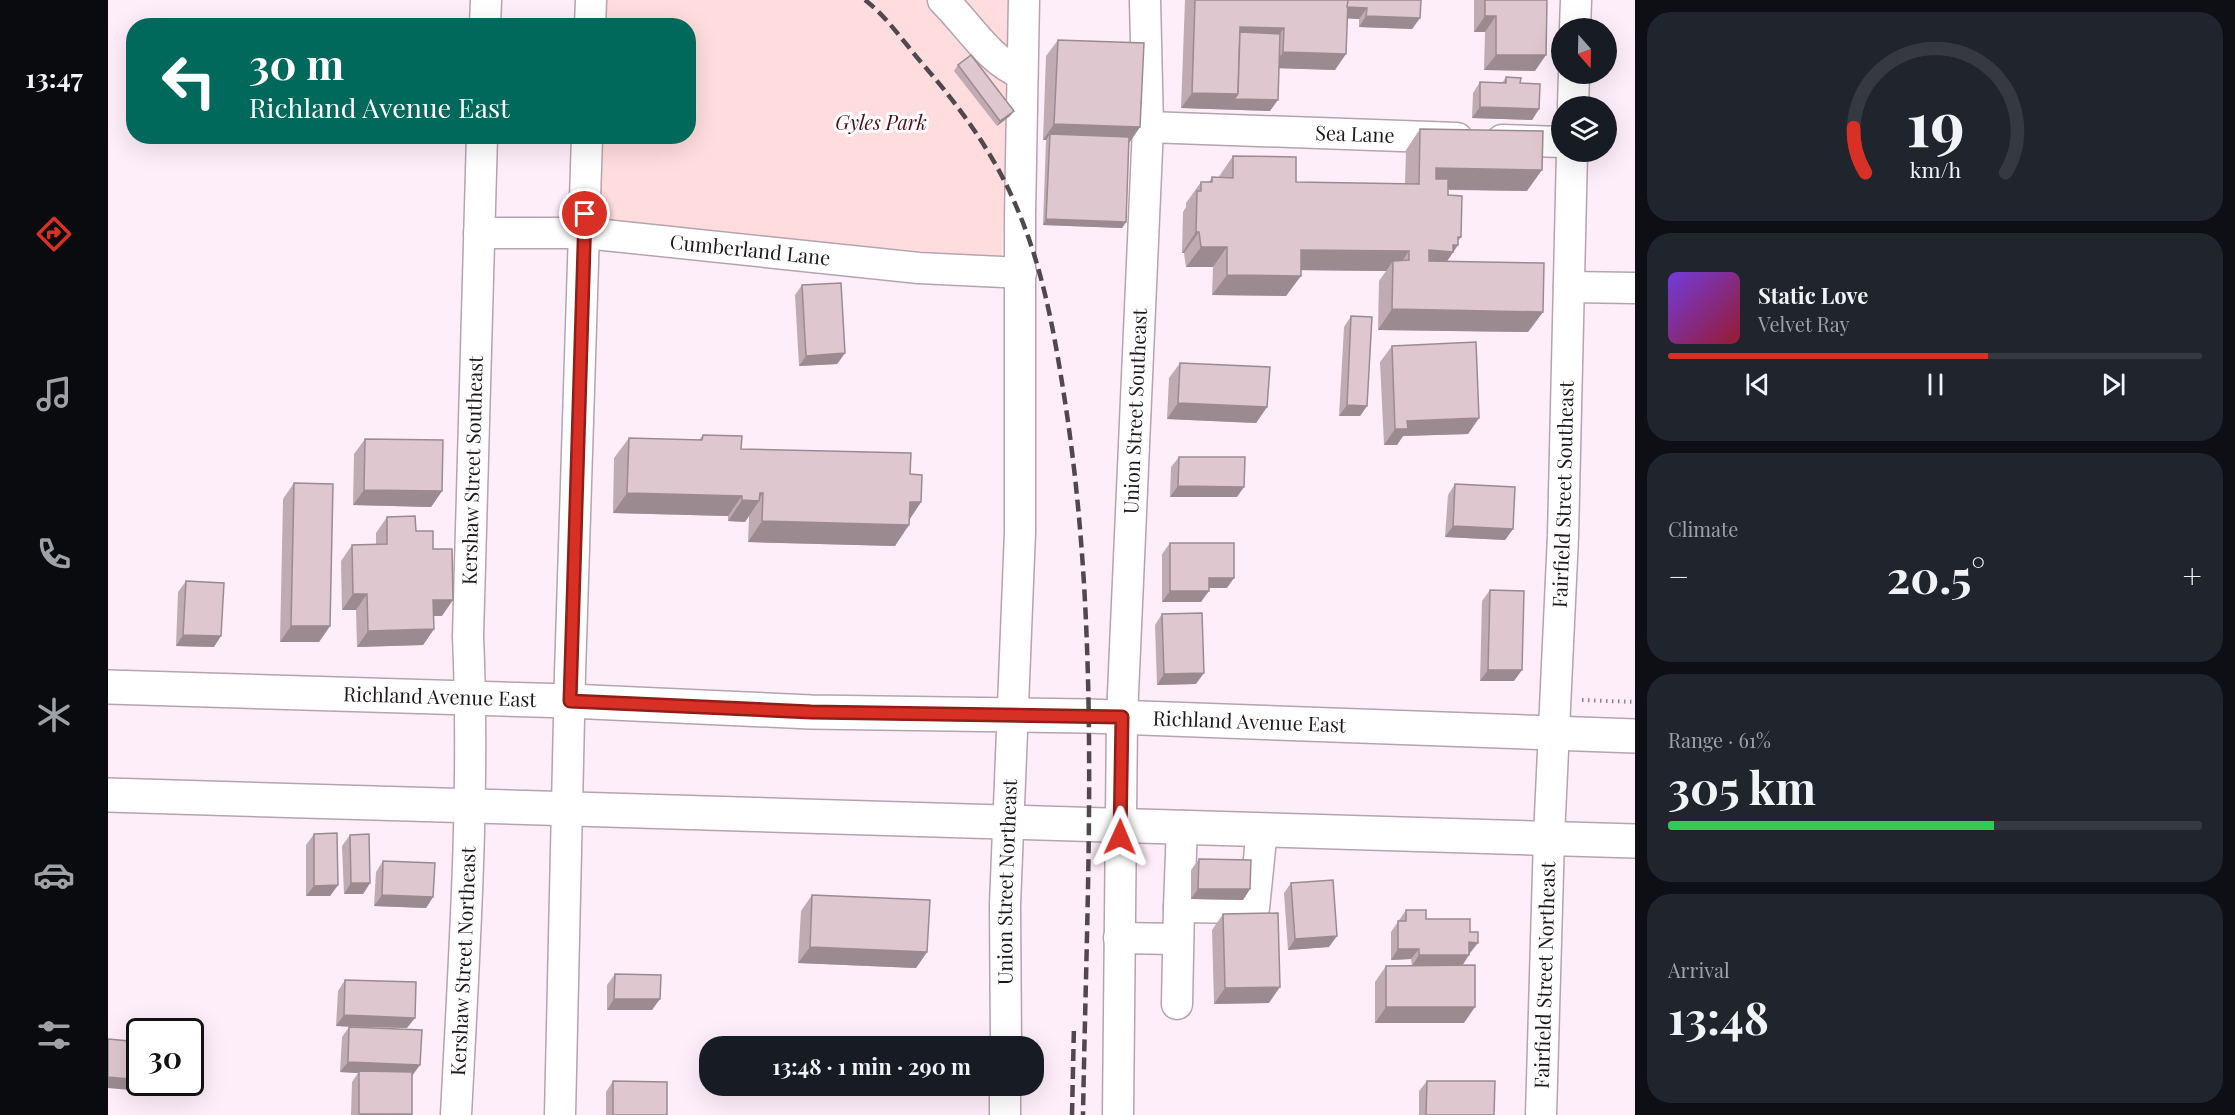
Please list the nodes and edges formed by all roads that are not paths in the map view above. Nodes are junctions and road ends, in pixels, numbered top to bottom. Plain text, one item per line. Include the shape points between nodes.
1 (486, 0) edge
2 (591, 0) edge
3 (943, 0) edge
4 (1024, 0) edge
5 (1145, 0) edge
6 (1576, 0) edge
7 (485, 18) edge
8 (590, 18) edge
9 (1575, 18) edge
10 (1022, 74) junction
11 (1148, 127) junction
12 (1551, 142) edge
13 (482, 144) edge
14 (587, 144) edge
15 (1572, 162) edge
16 (479, 233) junction
17 (585, 233) junction
18 (1021, 273) junction
19 (1569, 287) junction
20 (1635, 288) edge
21 (108, 687) edge
22 (471, 699) junction
23 (570, 701) junction
24 (1014, 716) junction
25 (1122, 717) junction
26 (1555, 734) junction
27 (1635, 736) edge
28 (108, 795) edge
29 (470, 805) junction
30 (566, 808) junction
31 (1010, 822) junction
32 (1120, 824) junction
33 (1182, 826) junction
34 (1262, 829) junction
35 (1549, 837) junction
36 (1635, 841) edge
37 (1179, 907) junction
38 (1119, 938) junction
39 (1178, 939) junction
40 (1177, 1004) dead end
41 (1006, 1036) edge
42 (1005, 1096) edge
43 (456, 1115) edge
44 (560, 1115) edge
45 (1005, 1115) edge
46 (1118, 1115) edge
47 (1541, 1115) edge

1 - 7 street
2 - 8 street
3 - 10 street via 980,44 1005,67
4 - 10 street
5 - 11 street, Union Street Southeast
6 - 9 street
10 - 18 street
11 - 12 street, Sea Lane
11 - 25 street, Union Street Southeast
13 - 16 street, Kershaw Street Southeast
14 - 17 street
15 - 19 street, Fairfield Street Southeast
16 - 17 street, Cumberland Lane
16 - 22 street, Kershaw Street Southeast via 468,636
17 - 18 street, Cumberland Lane via 919,268
17 - 23 street
18 - 24 street via 1020,532
19 - 20 street
19 - 26 street, Fairfield Street Southeast
21 - 22 main road, Richland Avenue East
22 - 23 main road, Richland Avenue East
22 - 29 street, Kershaw Street Southeast
23 - 24 main road, Richland Avenue East
23 - 30 street
24 - 25 main road, Richland Avenue East
24 - 31 street, Union Street Northeast
25 - 26 main road, Richland Avenue East
25 - 32 street, Union Street Southeast
26 - 27 main road, Richland Avenue East
26 - 35 street, Fairfield Street Southeast
28 - 29 main road
29 - 30 main road
29 - 43 street, Kershaw Street Northeast
30 - 31 main road
30 - 44 street
31 - 32 main road
31 - 41 street, Union Street Northeast via 1005,905
32 - 33 main road
32 - 38 street
33 - 34 main road
33 - 37 street via 1192,861
34 - 35 main road
34 - 37 street via 1247,862 1254,908
35 - 36 main road
35 - 47 street, Fairfield Street Northeast
37 - 39 street
38 - 39 street
38 - 46 street
39 - 40 street
42 - 45 street

